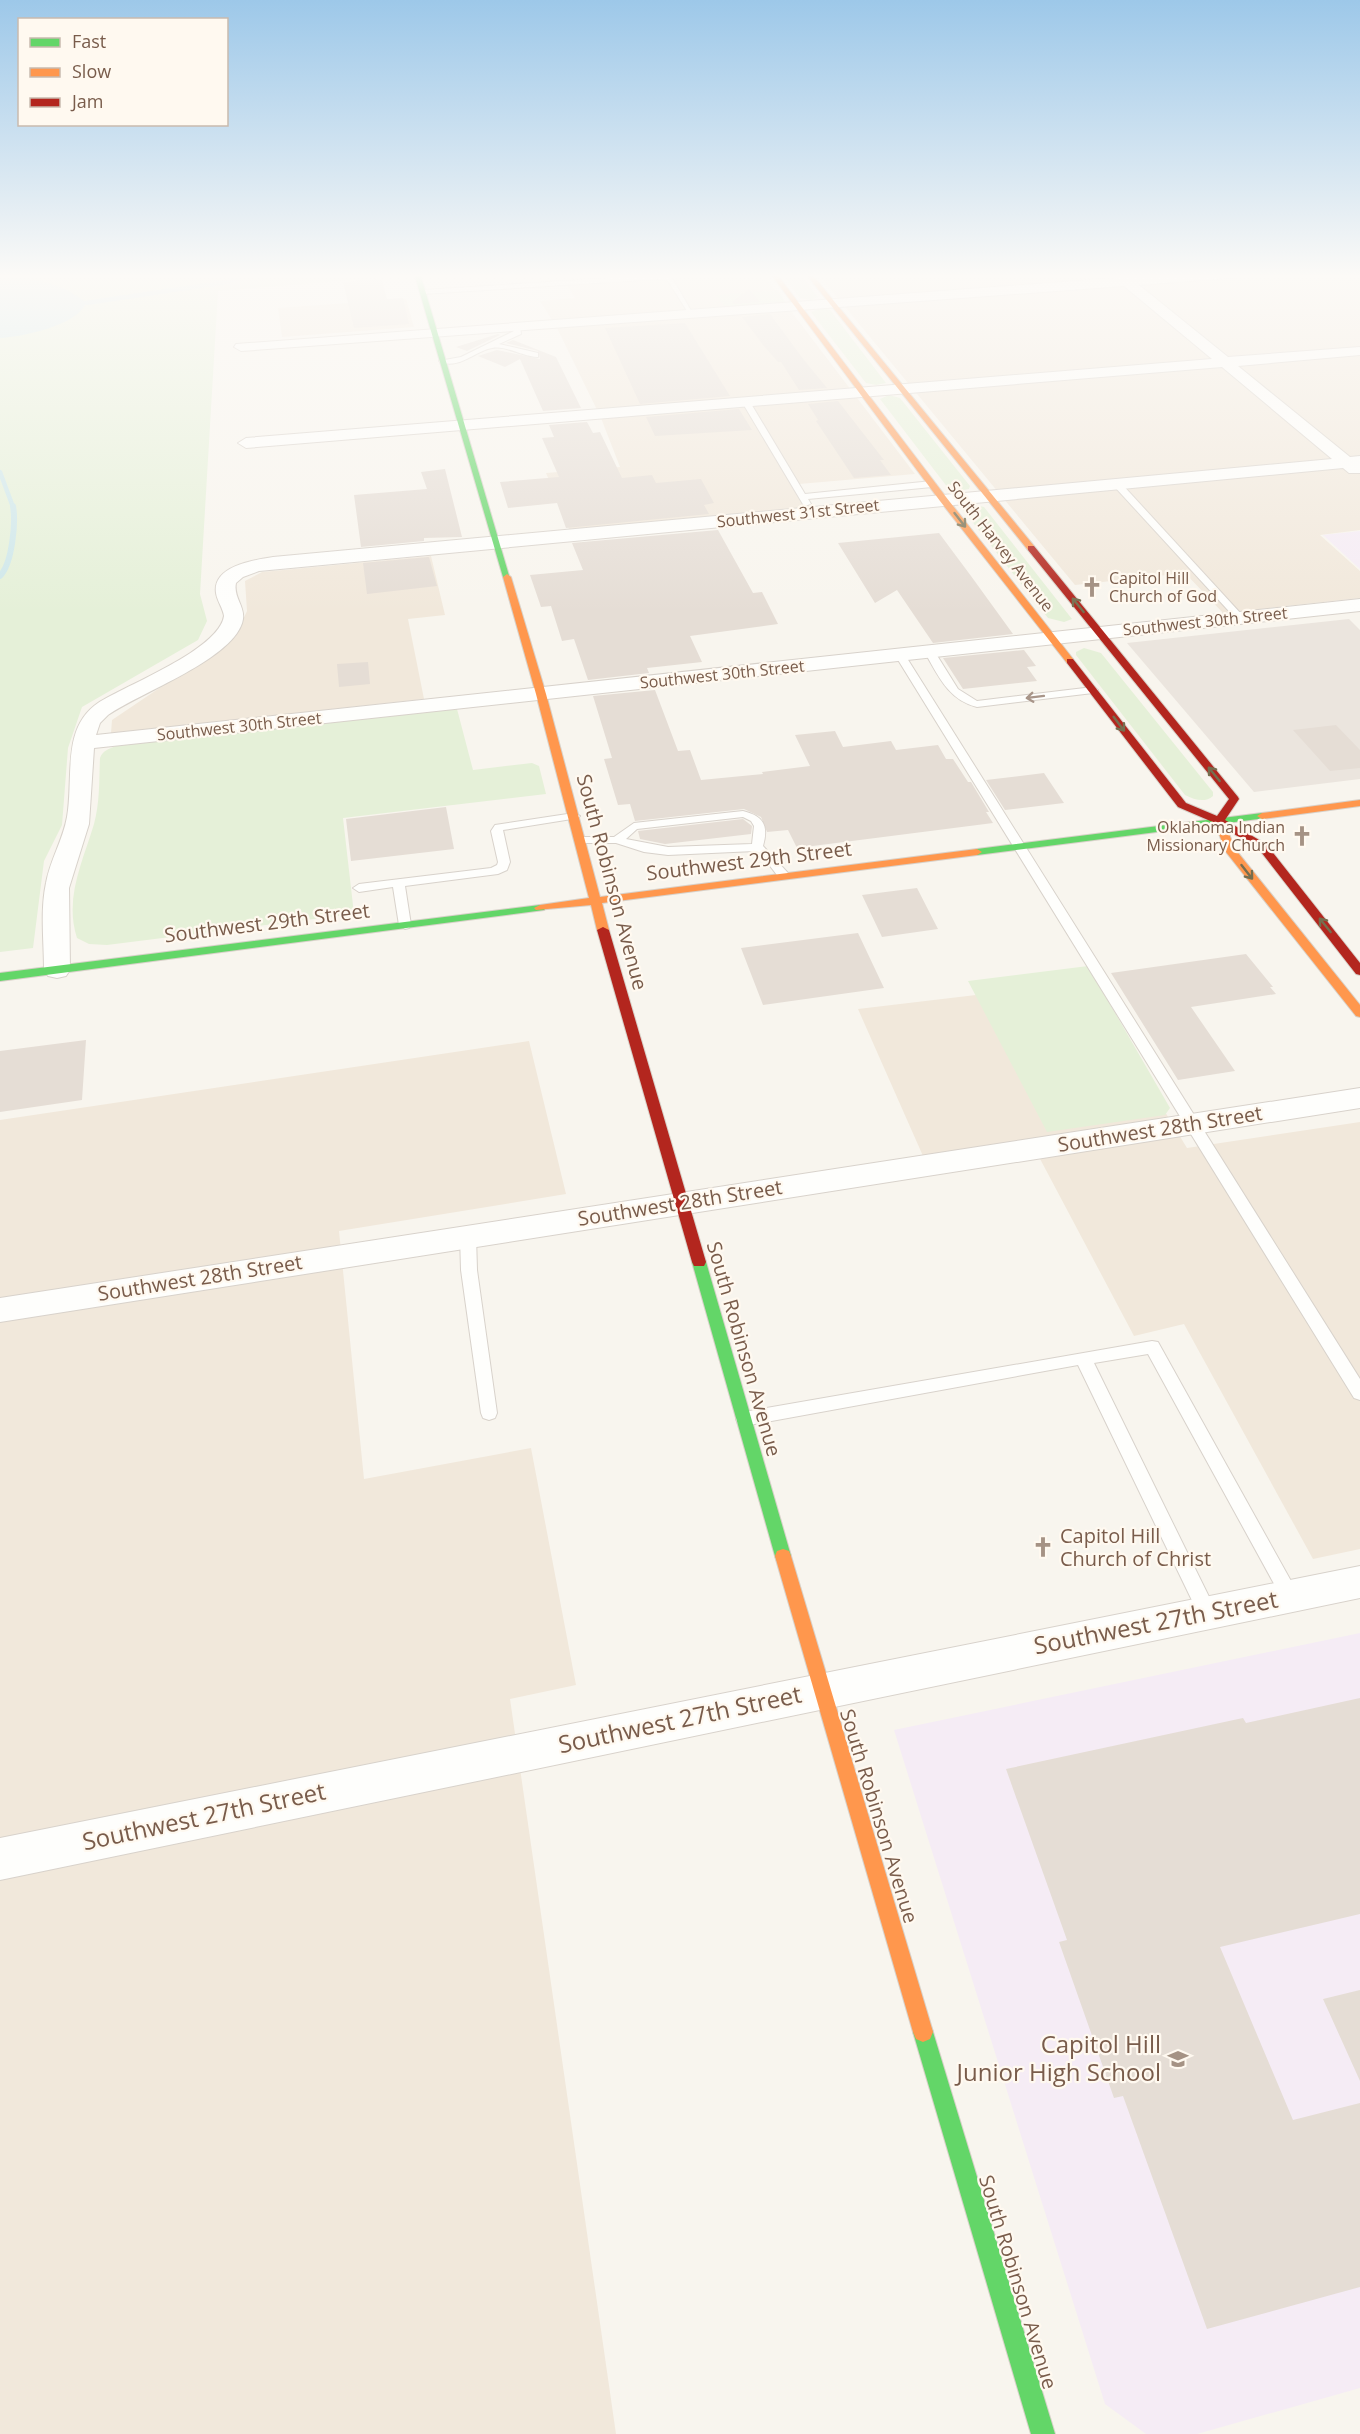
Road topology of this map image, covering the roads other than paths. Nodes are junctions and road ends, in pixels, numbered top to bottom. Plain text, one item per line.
1 (451, 387) edge
2 (860, 387) edge
3 (900, 387) edge
4 (931, 387) edge
5 (1257, 387) edge
6 (902, 389) junction
7 (864, 392) junction
8 (746, 402) junction
9 (462, 425) junction
10 (246, 443) dead end
11 (1356, 466) edge
12 (1116, 483) junction
13 (932, 484) junction
14 (989, 495) junction
15 (943, 499) junction
16 (807, 504) junction
17 (497, 542) junction
18 (1360, 605) edge
19 (1240, 618) junction
20 (1100, 633) junction
21 (1053, 638) junction
22 (929, 651) junction
23 (900, 654) junction
24 (1093, 690) junction
25 (541, 694) junction
26 (83, 743) junction
27 (1360, 803) edge
28 (574, 816) junction
29 (1219, 821) junction
30 (580, 840) junction
31 (617, 840) junction
32 (1021, 846) junction
33 (757, 847) junction
34 (784, 876) junction
35 (399, 883) junction
36 (359, 888) dead end
37 (597, 901) junction
38 (405, 925) junction
39 (57, 969) junction
40 (1360, 971) edge
41 (0, 977) edge
42 (1360, 1013) edge
43 (1360, 1098) edge
44 (1192, 1124) junction
45 (681, 1203) junction
46 (468, 1236) junction
47 (0, 1310) edge
48 (1083, 1358) junction
49 (1360, 1393) edge
50 (489, 1413) dead end
51 (744, 1419) junction
52 (1360, 1582) edge
53 (1290, 1596) junction
54 (1208, 1613) junction
55 (822, 1691) junction
56 (0, 1859) edge
57 (1044, 2434) edge

1 - 9 street, South Robinson Avenue
2 - 7 street, South Harvey Avenue
3 - 6 street, South Harvey Avenue
4 - 6 street
5 - 11 street
6 - 7 street
6 - 14 street, South Harvey Avenue
7 - 8 street
7 - 13 street, South Harvey Avenue
8 - 9 street
8 - 16 lane
9 - 10 street
9 - 17 street, South Robinson Avenue
11 - 12 street, Southwest 31st Street
12 - 14 street, Southwest 31st Street
12 - 19 lane
13 - 15 street, South Harvey Avenue
13 - 16 lane
14 - 15 street, Southwest 31st Street
20 -> 14 street, South Harvey Avenue
15 - 16 street, Southwest 31st Street
15 -> 21 street, South Harvey Avenue
16 - 17 street, Southwest 31st Street
17 - 25 street, South Robinson Avenue
17 - 26 street, Southwest 31st Street
18 - 19 street, Southwest 30th Street
19 - 20 street, Southwest 30th Street
20 - 21 street, Southwest 30th Street
29 -> 20 street, South Harvey Avenue
21 - 22 street, Southwest 30th Street
21 - 24 street, South Harvey Avenue
22 - 23 street, Southwest 30th Street
24 -> 22 lane
23 - 25 street, Southwest 30th Street
23 - 32 lane
24 -> 29 street, South Harvey Avenue
25 - 26 street, Southwest 30th Street
25 - 28 street, South Robinson Avenue
26 - 39 street
27 - 29 street, Southwest 29th Street
28 - 30 street, South Robinson Avenue
28 - 35 lane
29 - 32 street, Southwest 29th Street
40 -> 29 street, South Harvey Avenue
29 -> 42 street
30 - 31 lane
30 - 37 street, South Robinson Avenue
31 - 33 lane
31 - 33 lane
32 - 34 street, Southwest 29th Street
32 - 44 lane
33 - 34 lane
34 - 37 street, Southwest 29th Street
35 - 36 lane
35 - 38 lane
37 - 38 street, Southwest 29th Street
37 - 45 street, South Robinson Avenue
38 - 39 street, Southwest 29th Street
39 - 41 street, Southwest 29th Street
43 - 44 street, Southwest 28th Street
44 - 45 street, Southwest 28th Street
44 - 49 lane
45 - 46 street, Southwest 28th Street
45 - 51 street, South Robinson Avenue
46 - 47 street, Southwest 28th Street
46 - 50 lane
48 - 51 lane
48 - 53 lane
48 - 54 lane
51 - 55 street, South Robinson Avenue
52 - 53 street, Southwest 27th Street
53 - 54 street, Southwest 27th Street
54 - 55 street, Southwest 27th Street
55 - 56 street, Southwest 27th Street
55 - 57 street, South Robinson Avenue

